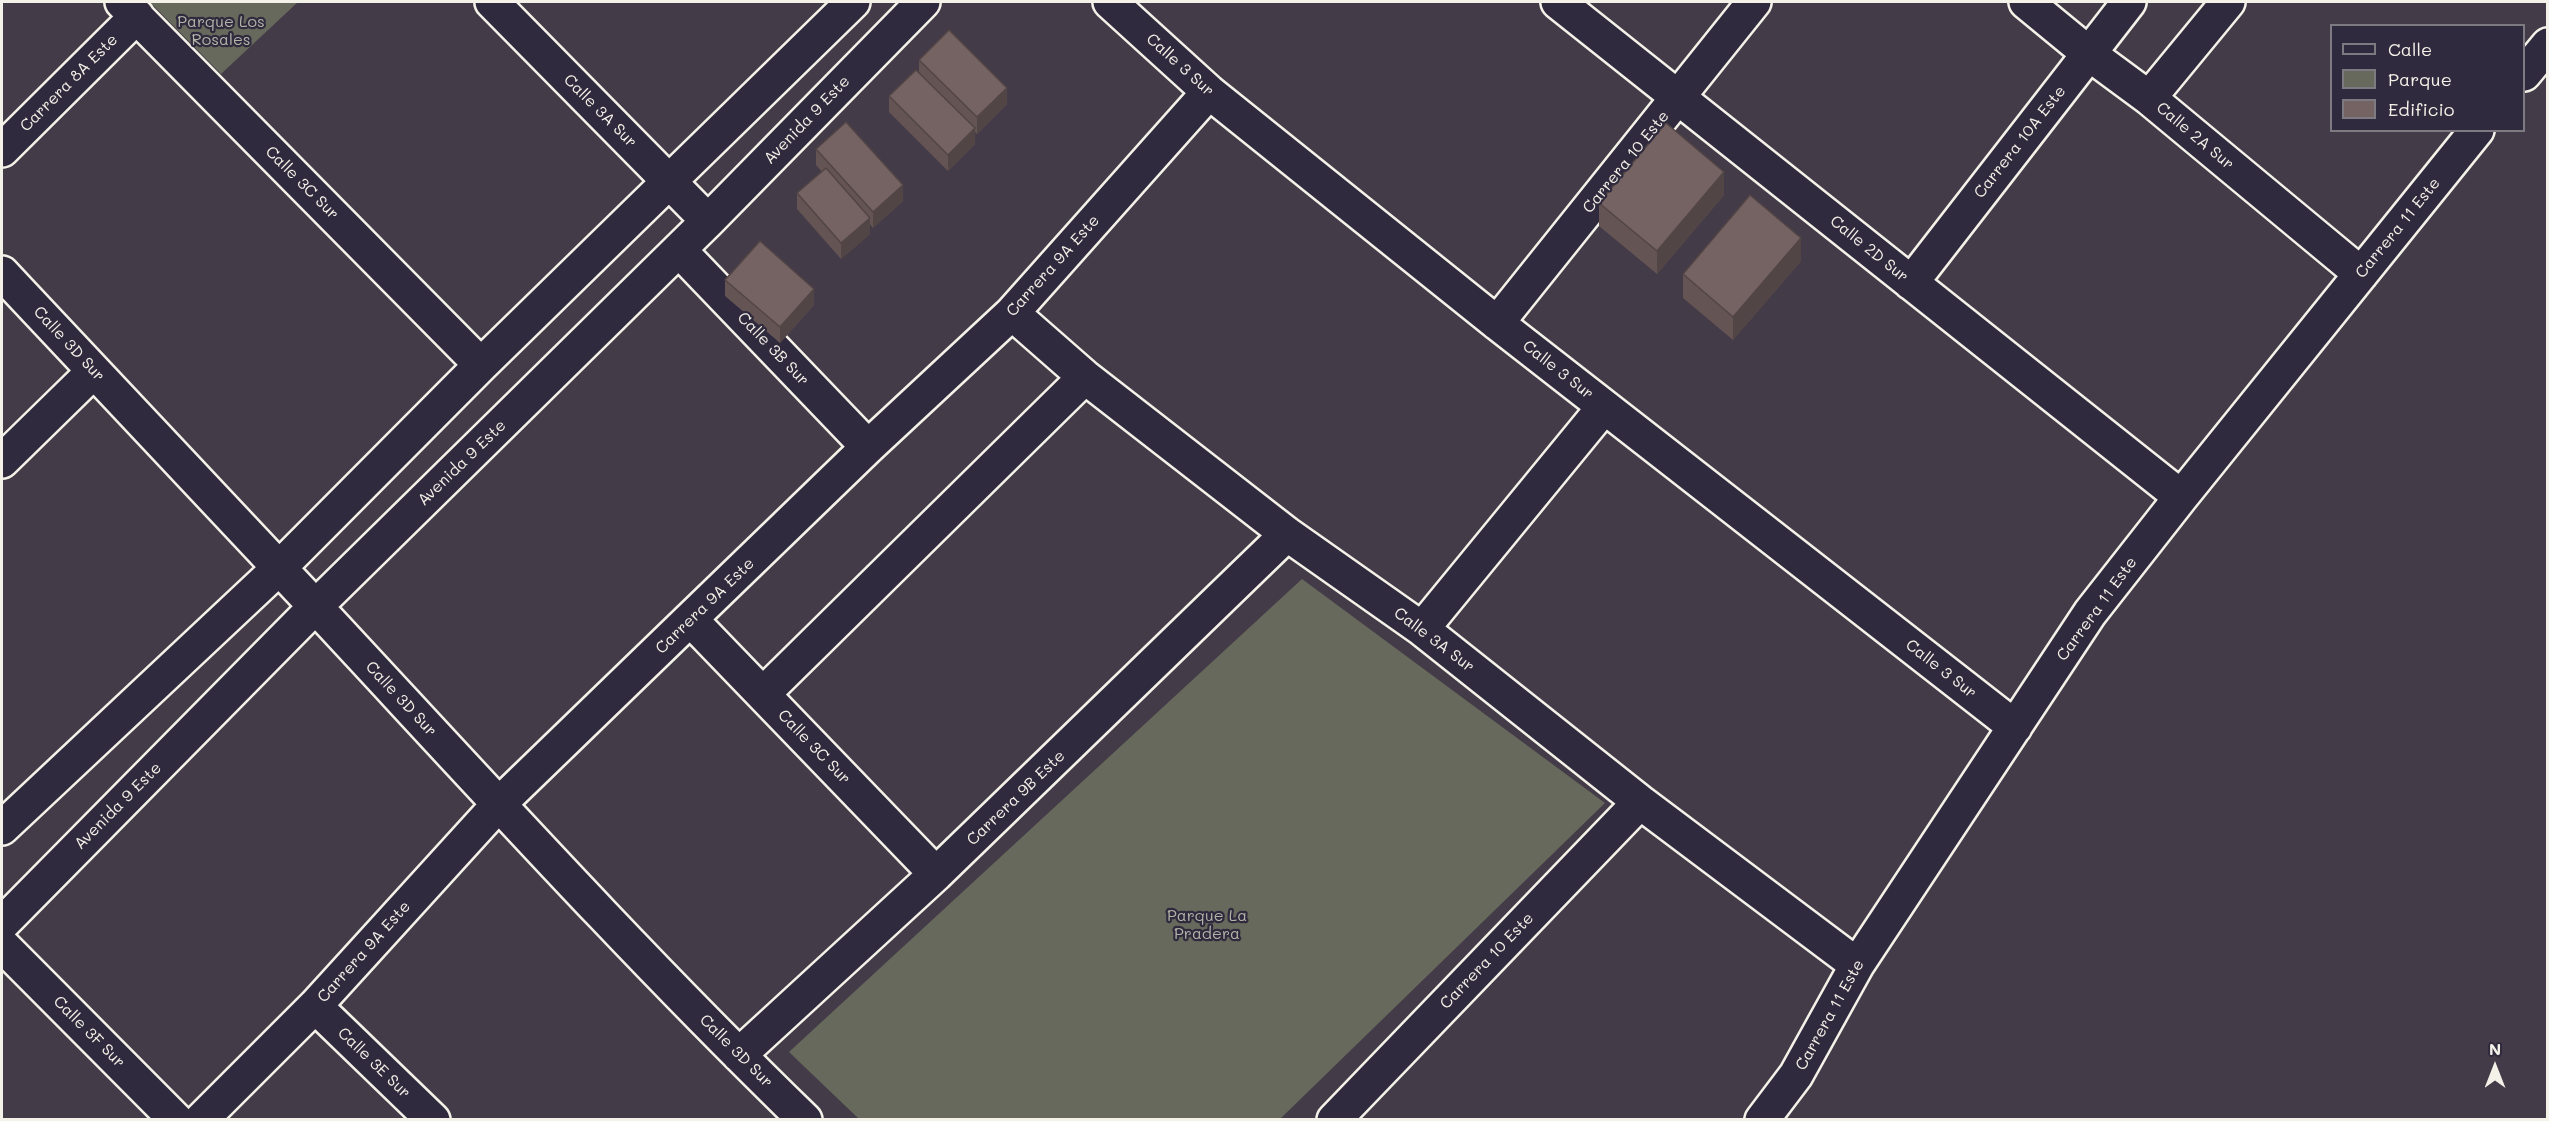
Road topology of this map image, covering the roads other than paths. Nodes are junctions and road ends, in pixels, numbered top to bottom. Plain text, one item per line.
1 (492, 2) edge
2 (853, 2) edge
3 (923, 2) edge
4 (1110, 2) edge
5 (1558, 2) edge
6 (1754, 2) edge
7 (2026, 2) edge
8 (2129, 2) edge
9 (2228, 2) edge
10 (130, 9) edge
11 (2547, 45) edge
12 (2088, 53) junction
13 (2525, 72) edge
14 (1209, 92) junction
15 (1678, 97) junction
16 (2149, 98) junction
17 (2475, 132) edge
18 (2, 150) edge
19 (670, 182) junction
20 (708, 221) junction
21 (679, 250) junction
22 (2, 273) edge
23 (2361, 274) junction
24 (1911, 283) junction
25 (1012, 313) junction
26 (1497, 323) junction
27 (481, 365) junction
28 (94, 371) junction
29 (1085, 377) junction
30 (1604, 407) junction
31 (868, 447) junction
32 (2, 461) edge
33 (2181, 496) junction
34 (1287, 534) junction
35 (279, 568) junction
36 (316, 606) junction
37 (691, 620) junction
38 (1422, 629) junction
39 (763, 694) junction
40 (2015, 727) junction
41 (1640, 802) junction
42 (498, 805) junction
43 (2, 828) edge
44 (936, 874) junction
45 (2, 924) edge
46 (2, 945) edge
47 (1857, 965) junction
48 (315, 1006) junction
49 (739, 1055) junction
50 (176, 1119) edge
51 (201, 1119) edge
52 (433, 1119) edge
53 (805, 1119) edge
54 (1334, 1119) edge
55 (1762, 1119) edge

1 - 19 street, Calle 3A Sur
2 - 19 street
3 - 20 street, Avenida 9 Este
4 - 14 street, Calle 3 Sur
5 - 15 street, Calle 2D Sur
6 - 15 street, Carrera 10 Este
7 - 12 street, Calle 2A Sur
8 - 12 street, Carrera 10A Este
9 - 16 street
10 - 18 street, Carrera 8A Este
10 - 27 street, Calle 3C Sur
11 - 13 street
12 - 16 street, Calle 2A Sur
12 - 24 street, Carrera 10A Este
14 - 25 street, Carrera 9A Este
14 - 26 street, Calle 3 Sur
15 - 24 street, Calle 2D Sur
15 - 26 street, Carrera 10 Este
16 - 23 street, Calle 2A Sur
17 - 23 street, Carrera 11 Este
19 - 20 street, Calle 3A Sur
19 - 27 street
20 - 21 street, Avenida 9 Este
21 - 31 street, Calle 3B Sur
21 - 36 street, Avenida 9 Este
22 - 28 street, Calle 3D Sur
23 - 33 street, Carrera 11 Este
24 - 33 street, Calle 2D Sur
25 - 29 street, Calle 3A Sur
25 - 31 street, Carrera 9A Este
26 - 30 street, Calle 3 Sur
27 - 35 street
28 - 32 street
28 - 35 street, Calle 3D Sur
29 - 34 street, Calle 3A Sur
29 - 39 street
30 - 38 street
30 - 40 street, Calle 3 Sur
31 - 37 street, Carrera 9A Este
33 - 40 street, Carrera 11 Este
34 - 38 street, Calle 3A Sur
34 - 44 street, Carrera 9B Este
35 - 36 street, Calle 3D Sur
35 - 43 street
36 - 42 street, Calle 3D Sur
36 - 45 street, Avenida 9 Este
37 - 39 street, Calle 3C Sur
37 - 42 street, Carrera 9A Este
38 - 41 street, Calle 3A Sur
39 - 44 street, Calle 3C Sur
40 - 47 street, Carrera 11 Este
41 - 47 street, Calle 3A Sur
41 - 54 street, Carrera 10 Este
42 - 48 street, Carrera 9A Este
42 - 49 street, Calle 3D Sur
44 - 49 street, Carrera 9B Este
46 - 50 street, Calle 3F Sur
47 - 55 street, Carrera 11 Este
48 - 51 street, Carrera 9A Este
48 - 52 street, Calle 3E Sur
49 - 53 street, Calle 3D Sur

